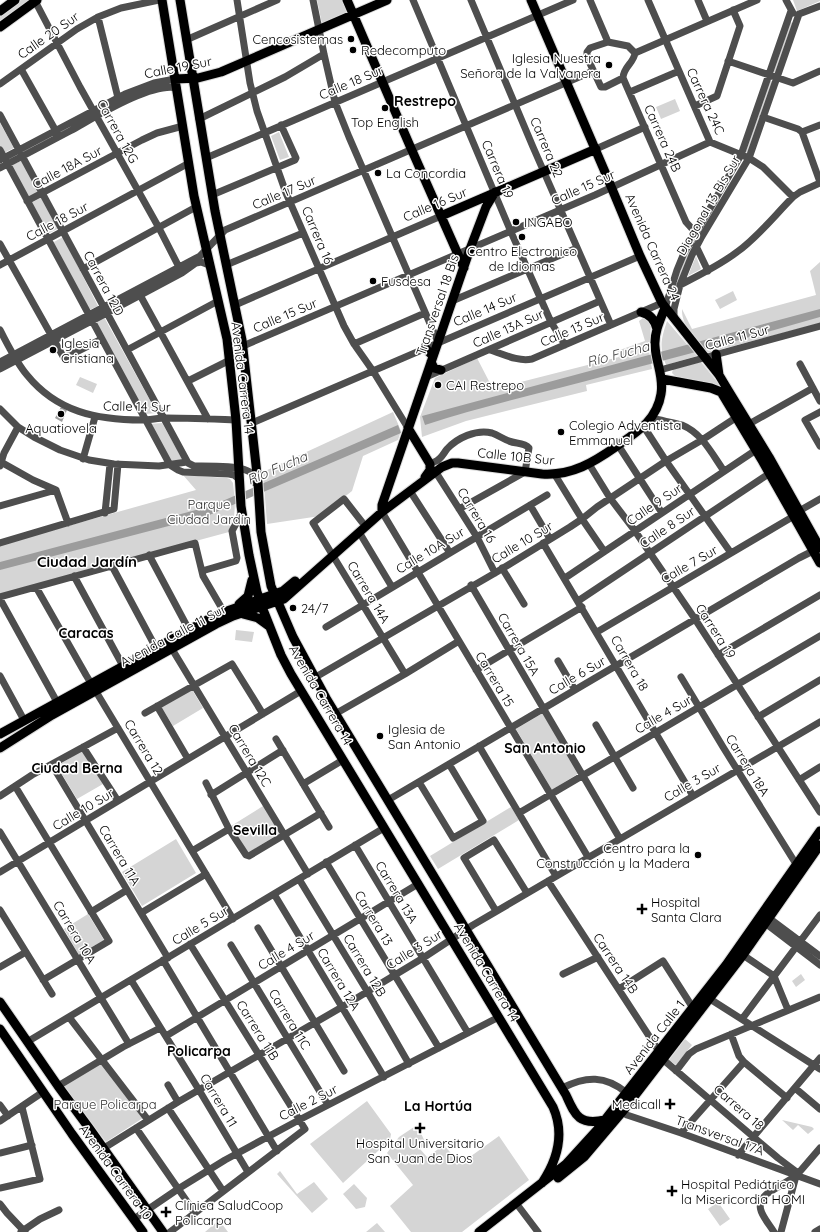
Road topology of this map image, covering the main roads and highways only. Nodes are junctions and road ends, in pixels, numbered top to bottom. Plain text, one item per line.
1 (16, 0) edge
2 (161, 0) edge
3 (180, 0) edge
4 (348, 0) edge
5 (387, 0) edge
6 (531, 0) edge
7 (36, 1) edge
8 (0, 11) edge
9 (354, 15) junction
10 (0, 27) edge
11 (192, 79) junction
12 (176, 84) junction
13 (596, 149) junction
14 (495, 192) junction
15 (441, 216) junction
16 (464, 268) junction
17 (663, 305) junction
18 (641, 312) road end
19 (657, 330) junction
20 (425, 348) road end
21 (716, 354) road end
22 (432, 359) junction
23 (442, 370) road end
24 (660, 371) junction
25 (719, 376) junction
26 (721, 392) junction
27 (408, 428) junction
28 (432, 464) junction
29 (422, 481) junction
30 (382, 508) junction
31 (796, 514) junction
32 (818, 549) edge
33 (331, 552) junction
34 (820, 563) edge
35 (253, 574) junction
36 (276, 598) junction
37 (260, 603) junction
38 (227, 611) junction
39 (241, 614) junction
40 (269, 626) junction
41 (93, 688) junction
42 (0, 734) edge
43 (0, 748) edge
44 (820, 831) edge
45 (820, 845) edge
46 (0, 1002) edge
47 (1, 1032) edge
48 (661, 1055) junction
49 (605, 1120) junction
50 (542, 1183) junction
51 (518, 1205) junction
52 (143, 1232) edge
53 (163, 1232) edge
54 (483, 1232) edge

1 - 8 main road
2 - 12 main road, Avenida Carrera 14
3 - 11 main road, Avenida Carrera 14
4 - 9 main road
5 - 9 main road, Calle 19 Sur
6 - 13 main road, Avenida Carrera 24
7 - 10 main road
9 - 11 main road, Calle 19 Sur
9 - 15 main road
11 - 12 main road, Calle 19 Sur
11 - 36 main road, Avenida Carrera 14
12 - 35 main road, Avenida Carrera 14
13 - 14 main road, Calle 16 Sur
13 - 17 main road, Avenida Carrera 24
14 - 15 main road, Calle 16 Sur
14 - 16 main road, Transversal 18 Bis
15 - 16 main road
16 - 22 main road, Transversal 18 Bis
17 - 19 main road, Calle 10B Sur
17 - 25 main road, Avenida Carrera 24
18 - 19 main road
19 - 24 main road, Calle 10B Sur
20 - 22 main road
21 - 25 main road
22 - 23 main road
22 - 27 main road, Transversal 18 Bis
24 - 26 main road
24 - 28 main road, Calle 10B Sur
25 - 26 main road
25 - 31 main road, Avenida Carrera 24
26 - 31 main road, Avenida Carrera 24
27 - 28 main road, Carrera 16
27 - 30 main road
28 - 29 main road, Calle 10B Sur
28 - 29 main road
29 - 30 main road, Calle 10B Sur
30 - 33 main road, Avenida Calle 11 Sur
30 - 33 main road, Avenida Calle 11 Sur
31 - 32 main road, Avenida Carrera 24
32 - 34 main road, Avenida Carrera 24
33 - 36 main road, Avenida Calle 11 Sur
35 - 37 main road, Avenida Carrera 14
35 - 38 main road
36 - 37 main road, Avenida Calle 11 Sur
36 - 49 main road, Avenida Carrera 14
37 - 38 main road, Avenida Calle 11 Sur
37 - 39 main road, Avenida Calle 11 Sur
37 - 40 main road, Avenida Carrera 14
38 - 41 main road, Avenida Calle 11 Sur
39 - 40 main road
39 - 41 main road, Avenida Calle 11 Sur
40 - 50 main road, Avenida Carrera 14
41 - 42 main road, Avenida Calle 11 Sur
41 - 43 main road, Avenida Calle 11 Sur
44 - 48 main road, Avenida Calle 1
45 - 48 main road, Avenida Calle 1
46 - 53 main road, Avenida Carrera 10
47 - 52 main road, Avenida Carrera 10
48 - 49 main road, Avenida Calle 1
48 - 51 main road, Avenida Calle 1
49 - 50 main road, Avenida Calle 1
50 - 51 main road, Avenida Calle 1
51 - 54 main road, Avenida Calle 1

